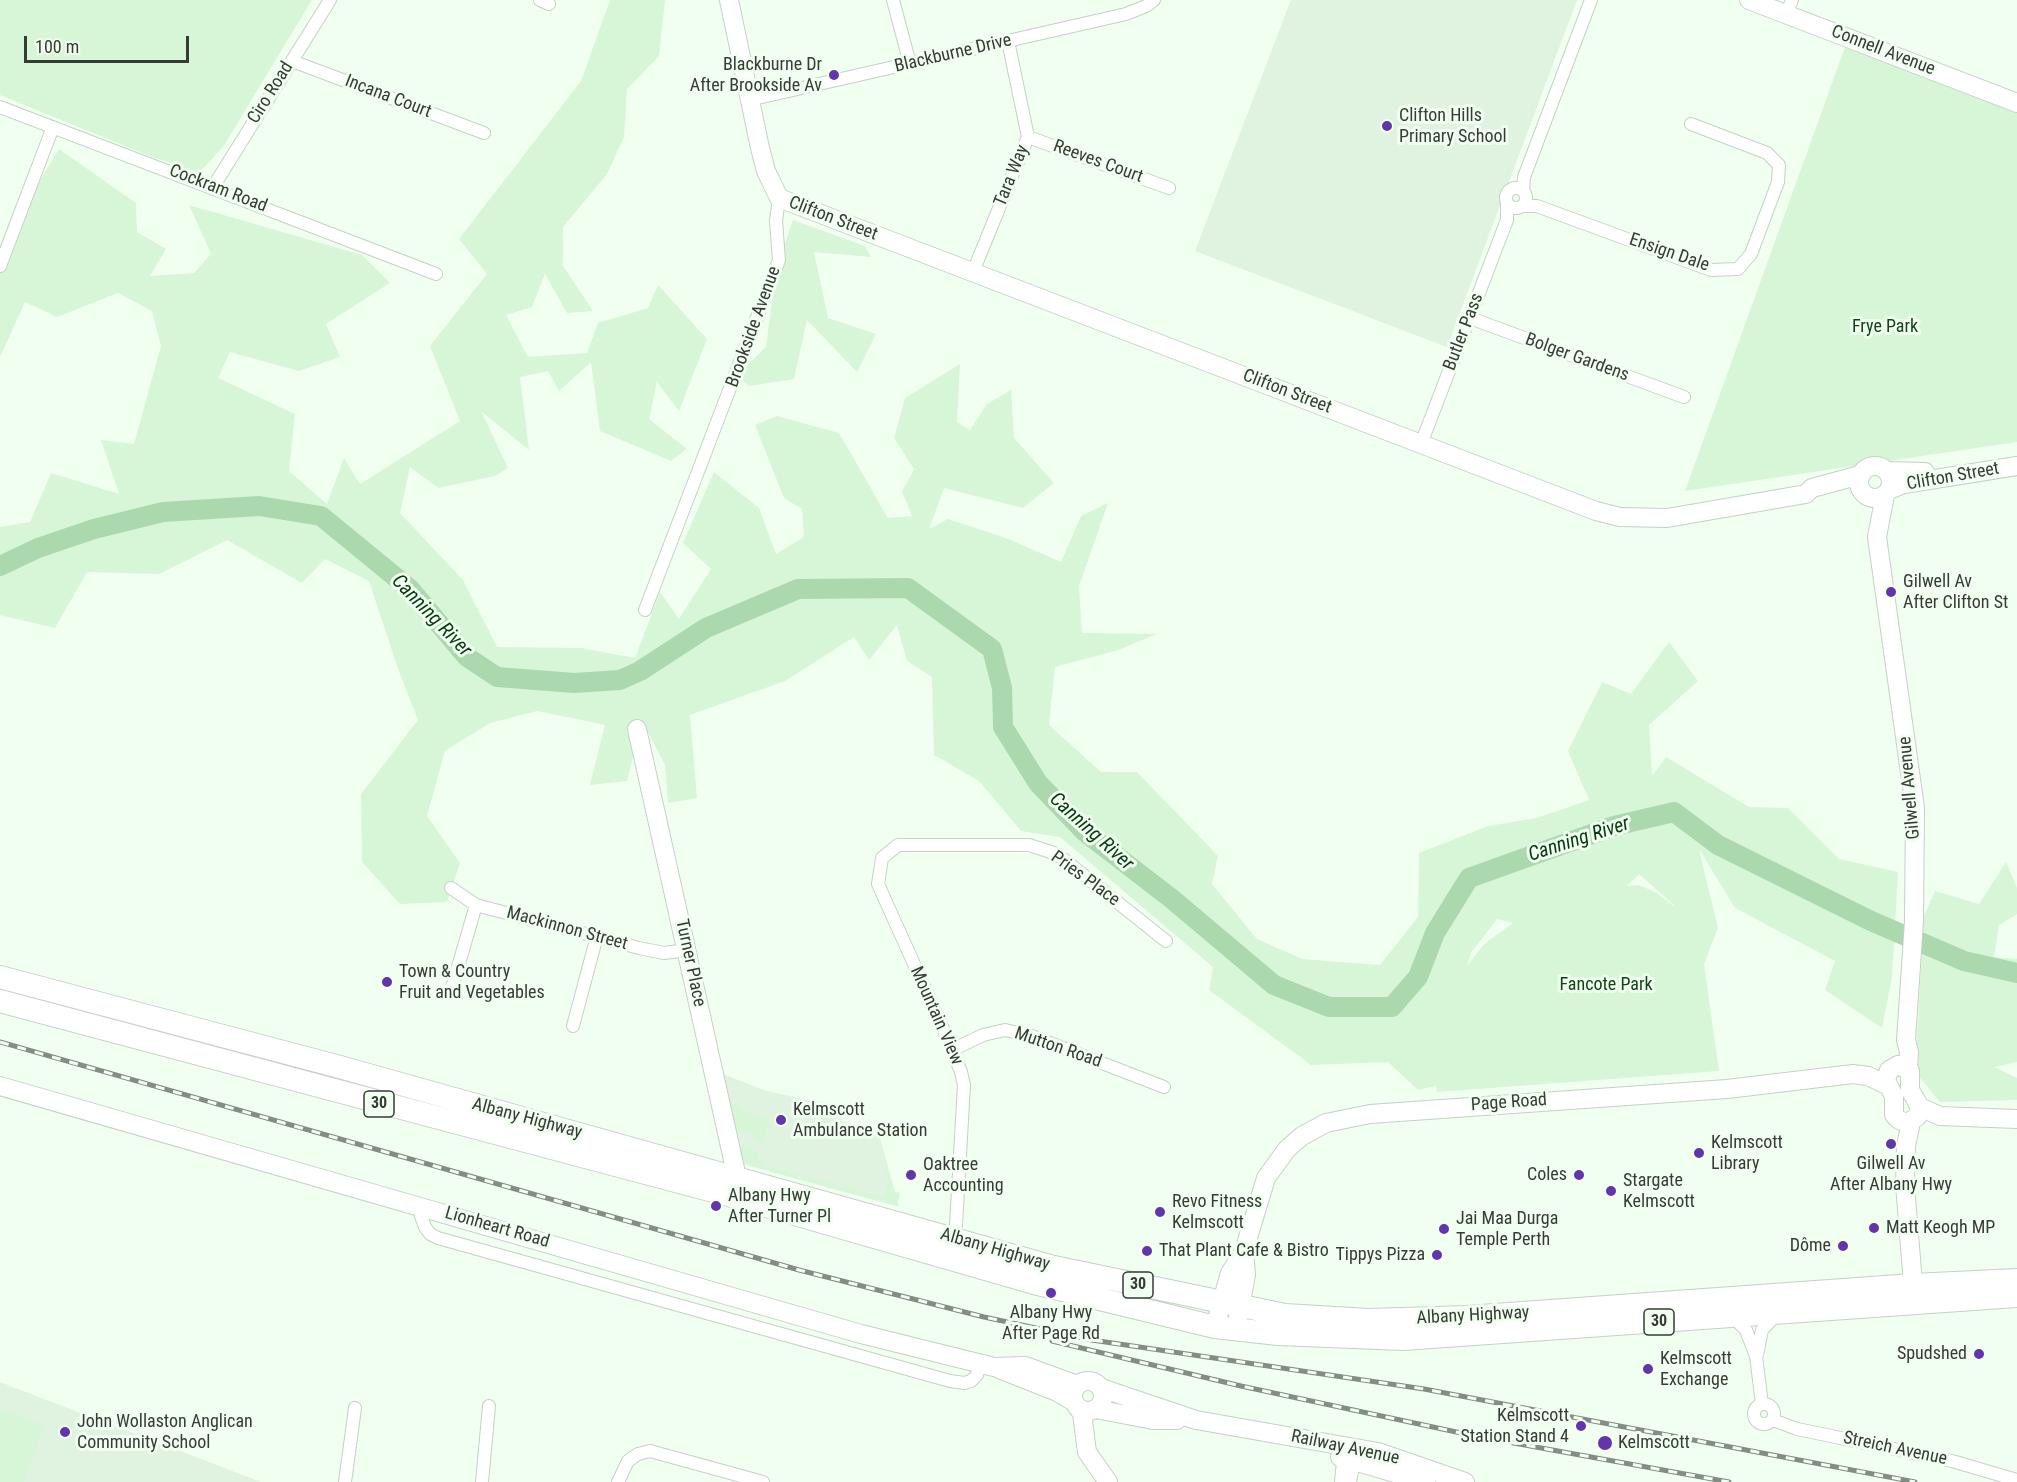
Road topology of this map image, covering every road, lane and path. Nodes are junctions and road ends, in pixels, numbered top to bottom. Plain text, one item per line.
1 (330, 0) edge
2 (729, 0) edge
3 (893, 0) edge
4 (1154, 0) edge
5 (1591, 0) edge
6 (1749, 0) edge
7 (1789, 7) edge
8 (1008, 41) junction
9 (291, 61) junction
10 (910, 64) junction
11 (749, 100) junction
12 (2017, 103) edge
13 (0, 107) edge
14 (1691, 124) dead end
15 (53, 127) junction
16 (484, 133) dead end
17 (1028, 136) junction
18 (213, 187) junction
19 (1169, 188) dead end
20 (1521, 197) junction
21 (779, 198) junction
22 (1507, 220) junction
23 (0, 266) edge
24 (973, 272) junction
25 (436, 274) dead end
26 (1470, 318) junction
27 (1684, 398) dead end
28 (1420, 444) junction
29 (2017, 458) edge
30 (2017, 466) edge
31 (1888, 471) junction
32 (1873, 489) junction
33 (645, 610) dead end
34 (637, 729) dead end
35 (887, 853) joint
36 (452, 888) dead end
37 (476, 905) junction
38 (597, 936) junction
39 (1166, 941) dead end
40 (687, 950) junction
41 (0, 977) edge
42 (451, 991) dead end
43 (0, 1001) edge
44 (573, 1026) dead end
45 (951, 1050) junction
46 (1895, 1073) junction
47 (376, 1077) junction
48 (0, 1086) edge
49 (1164, 1087) dead end
50 (369, 1102) junction
51 (1911, 1117) junction
52 (2017, 1119) edge
53 (734, 1187) junction
54 (423, 1206) junction
55 (950, 1249) junction
56 (2017, 1280) edge
57 (1914, 1294) junction
58 (2017, 1296) edge
59 (1231, 1305) junction
60 (1778, 1313) junction
61 (1733, 1317) junction
62 (1532, 1322) junction
63 (1225, 1328) junction
64 (1756, 1356) junction
65 (987, 1365) junction
66 (1083, 1403) junction
67 (489, 1406) dead end
68 (355, 1408) dead end
69 (1196, 1420) junction
70 (1349, 1454) junction
71 (1417, 1464) junction
72 (2017, 1480) edge
73 (345, 1482) edge
74 (482, 1482) edge
75 (618, 1482) edge
76 (763, 1482) edge
77 (1108, 1482) edge
78 (1341, 1482) edge
79 (1350, 1482) edge
80 (1426, 1482) edge
81 (1439, 1482) edge
82 (1465, 1482) edge

1 - 9 street, Ciro Road
2 - 11 main road
3 - 10 street
4 - 8 street, Blackburne Drive
5 - 20 street, Butler Pass
6 - 7 main road, Connell Avenue
7 - 12 main road, Connell Avenue
8 - 10 street, Blackburne Drive
8 - 17 street, Tara Way
9 - 16 street, Incana Court
9 - 18 street, Ciro Road
10 - 11 street, Blackburne Drive
11 - 21 main road
13 - 15 street, Cockram Road
14 - 20 street, Ensign Dale
15 - 18 street, Cockram Road
15 - 23 street
17 - 19 street, Reeves Court
17 - 24 street, Tara Way
18 - 25 street, Cockram Road
20 - 22 street, Butler Pass
20 - 22 street, Butler Pass
21 - 24 main road, Clifton Street
21 - 33 street, Brookside Avenue
22 - 26 street, Butler Pass
24 - 28 main road, Clifton Street
26 - 27 street, Bolger Gardens
26 - 28 street, Butler Pass
28 - 32 main road, Clifton Street
29 - 31 main road, Clifton Street
30 - 32 main road, Clifton Street
31 - 32 main road, Gilwell Avenue
31 - 32 main road, Clifton Street
32 - 46 main road, Gilwell Avenue
34 - 40 main road, Turner Place
35 - 39 street, Pries Place
35 - 45 street, Mountain View
36 - 37 street, Mackinnon Street
37 - 38 street, Mackinnon Street
37 - 42 street
38 - 40 street, Mackinnon Street
38 - 44 street
40 - 53 main road, Turner Place
41 - 47 highway, Albany Highway / 30
43 - 50 highway, Albany Highway / 30
45 - 49 street, Mutton Road
45 - 55 street, Mountain View
46 - 51 main road
46 - 51 main road
46 - 59 main road, Page Road
47 - 50 highway
47 - 53 highway, Albany Highway / 30
48 - 54 main road, Lionheart Road
50 - 53 highway, Albany Highway / 30
51 - 52 main road
51 - 57 main road
53 - 55 highway, Albany Highway / 30
54 - 65 main road, Lionheart Road
54 - 65 street
55 - 59 highway, Albany Highway / 30
55 - 63 highway, Albany Highway / 30
56 - 57 highway, Albany Highway / 30
57 - 58 highway, Albany Highway / 30
57 - 60 highway, Albany Highway / 30
57 - 62 highway, Albany Highway / 30
59 - 62 highway, Albany Highway / 30
59 - 63 main road, Page Road
60 - 61 highway, Albany Highway / 30
60 - 64 street, Streich Avenue
61 - 62 highway, Albany Highway / 30
61 - 64 street, Streich Avenue
62 - 63 highway, Albany Highway / 30
64 - 72 street, Streich Avenue
65 - 66 main road, Lionheart Road
66 - 69 main road, Railway Avenue
66 - 69 main road, Railway Avenue
66 - 77 main road
67 - 74 street
68 - 73 street
69 - 70 main road, Railway Avenue
70 - 71 main road, Railway Avenue
70 - 78 street
70 - 79 street
70 - 80 main road, Railway Avenue
71 - 81 main road
71 - 82 main road, Railway Avenue
75 - 76 street

